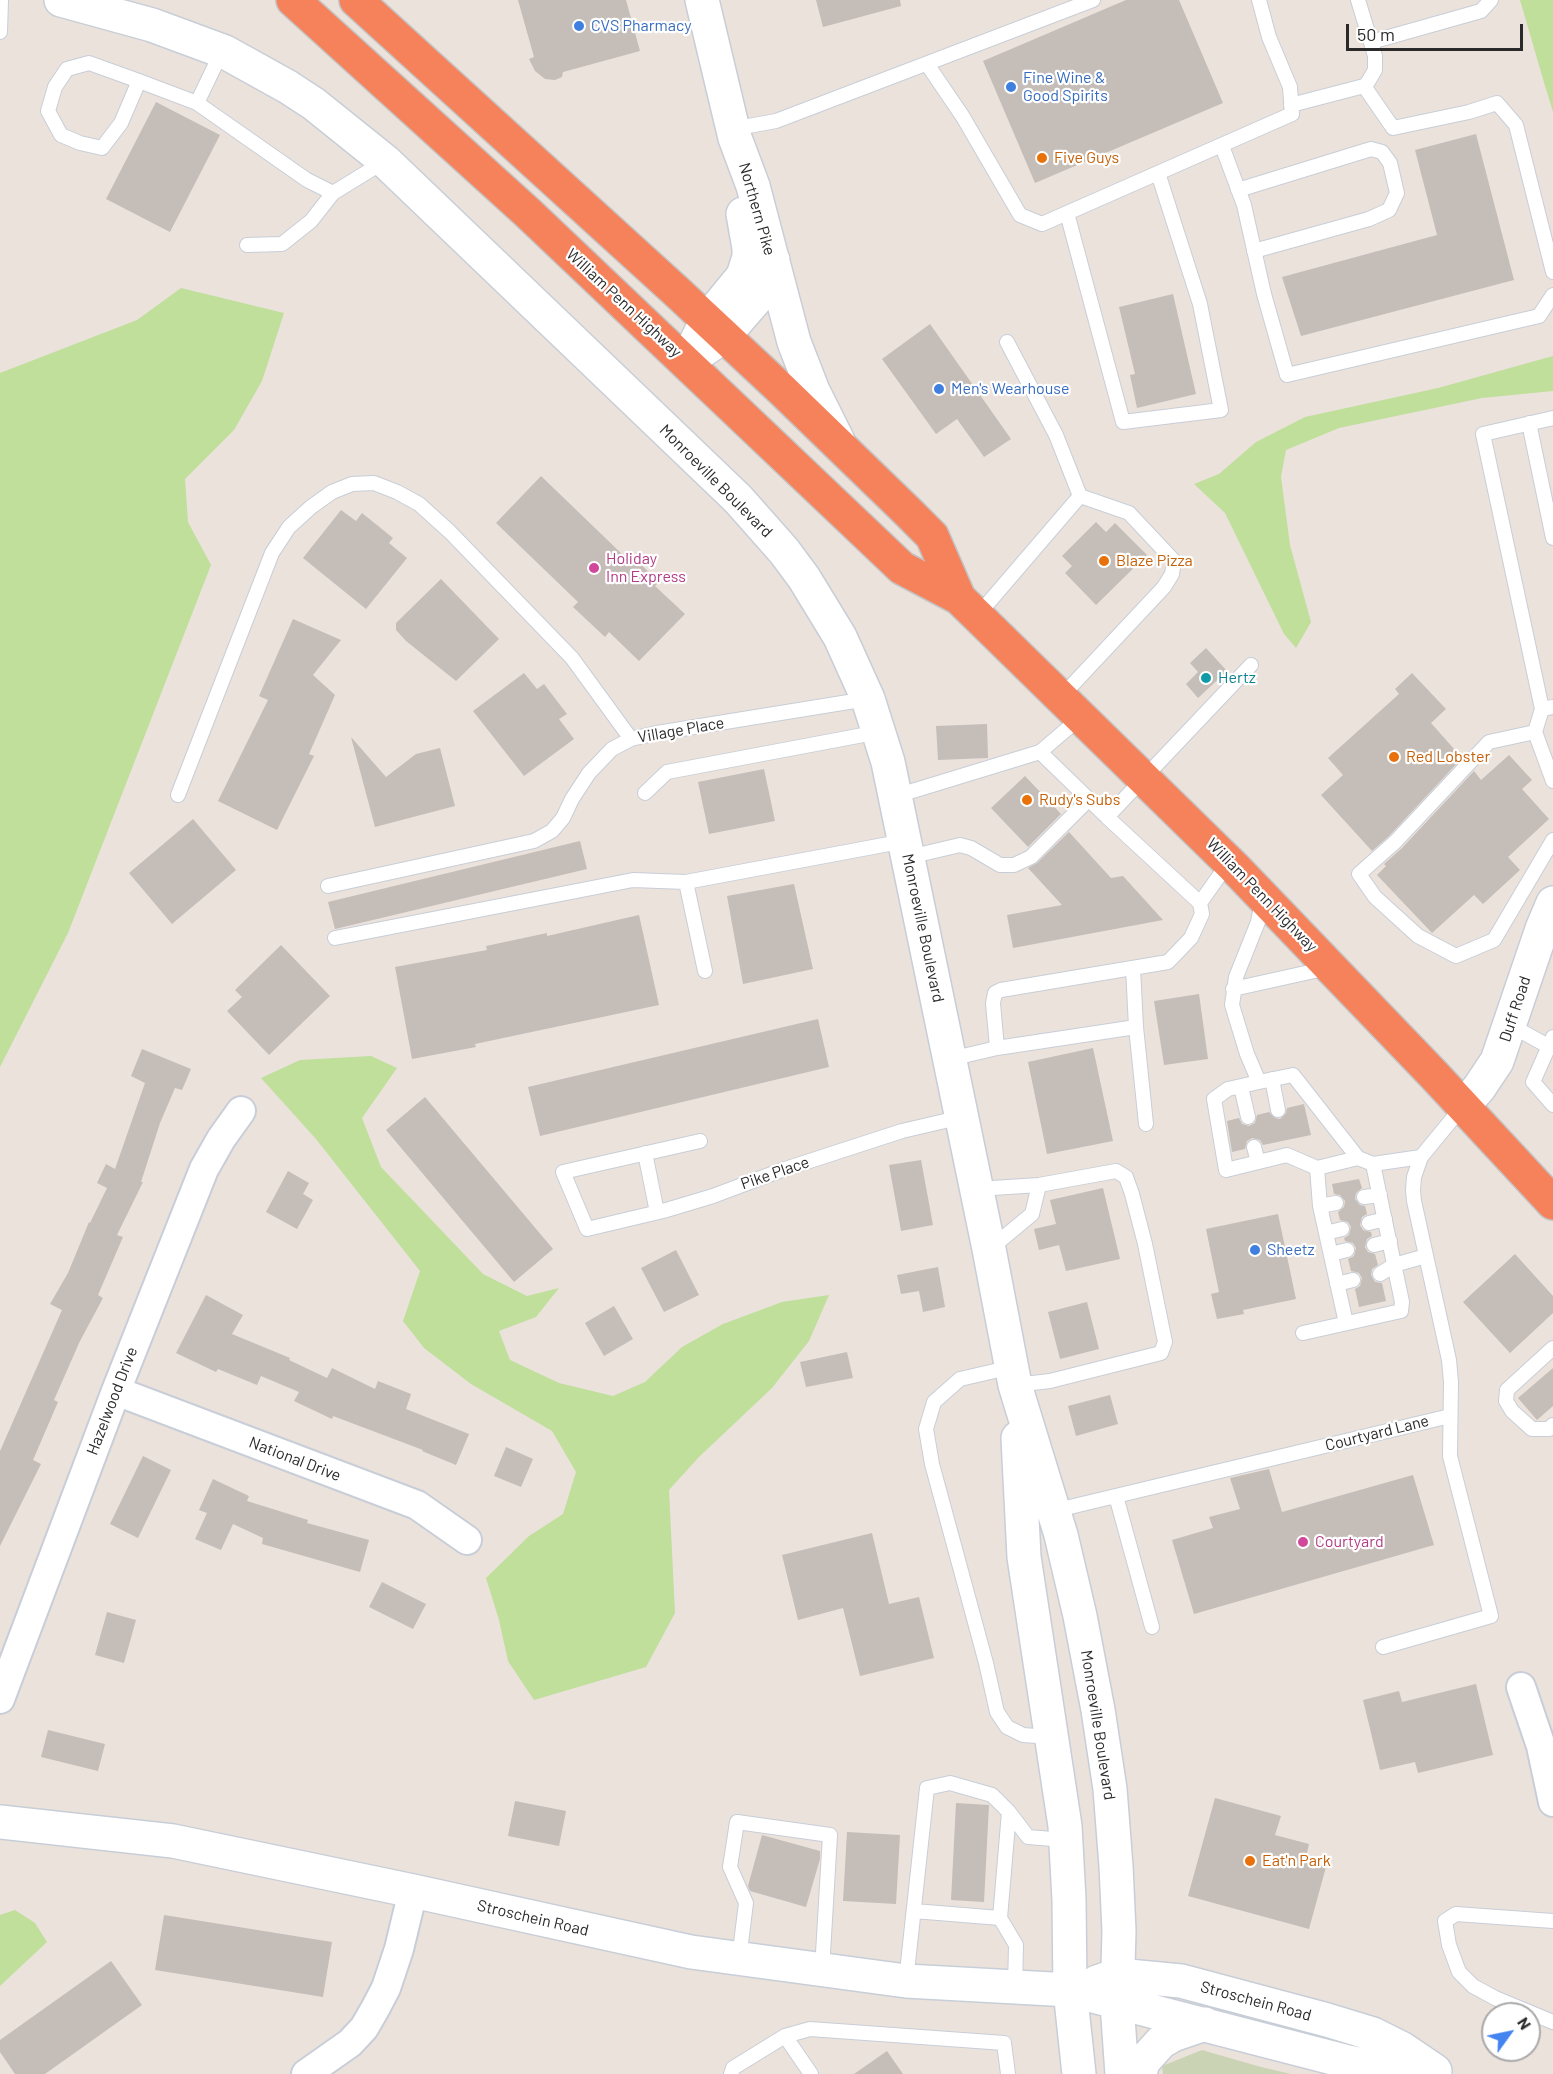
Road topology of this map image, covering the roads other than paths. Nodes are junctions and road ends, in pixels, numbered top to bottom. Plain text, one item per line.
1 (1, 0) edge
2 (61, 0) edge
3 (293, 0) edge
4 (356, 0) edge
5 (702, 0) edge
6 (1093, 0) edge
7 (1258, 0) edge
8 (1358, 0) edge
9 (1491, 0) edge
10 (0, 32) edge
11 (1371, 42) junction
12 (222, 51) junction
13 (927, 64) junction
14 (139, 81) junction
15 (1365, 87) junction
16 (197, 103) junction
17 (1292, 105) junction
18 (1393, 128) junction
19 (734, 133) junction
20 (1221, 146) junction
21 (1382, 152) junction
22 (385, 161) junction
23 (1158, 173) junction
24 (1238, 190) junction
25 (333, 194) junction
26 (1067, 213) junction
27 (247, 245) dead end
28 (1254, 251) junction
29 (773, 260) junction
30 (1553, 273) edge
31 (1553, 295) edge
32 (716, 328) junction
33 (1007, 342) dead end
34 (686, 362) junction
35 (1553, 418) edge
36 (1529, 423) junction
37 (840, 445) junction
38 (1080, 495) junction
39 (1553, 538) edge
40 (968, 607) junction
41 (1251, 665) dead end
42 (868, 699) junction
43 (1072, 707) junction
44 (1547, 708) edge
45 (879, 732) junction
46 (1536, 732) junction
47 (631, 738) junction
48 (1040, 752) junction
49 (1144, 778) junction
50 (1553, 782) edge
51 (645, 793) dead end
52 (178, 795) dead end
53 (896, 796) junction
54 (1089, 799) junction
55 (1107, 817) junction
56 (1553, 840) edge
57 (907, 849) junction
58 (1229, 862) junction
59 (686, 882) junction
60 (328, 886) dead end
61 (1263, 896) junction
62 (1200, 903) junction
63 (1553, 903) edge
64 (335, 938) dead end
65 (1332, 967) junction
66 (1133, 968) junction
67 (705, 971) dead end
68 (1233, 989) junction
69 (1509, 1025) junction
70 (1136, 1027) junction
71 (1550, 1041) edge
72 (997, 1048) junction
73 (950, 1059) junction
74 (1266, 1081) junction
75 (1241, 1087) junction
76 (1553, 1105) edge
77 (1463, 1106) junction
78 (1278, 1110) dead end
79 (241, 1111) dead end
80 (962, 1117) junction
81 (1248, 1117) dead end
82 (1146, 1124) dead end
83 (700, 1141) dead end
84 (1284, 1141) dead end
85 (1254, 1147) dead end
86 (645, 1154) junction
87 (1287, 1155) junction
88 (1421, 1157) junction
89 (1358, 1158) junction
90 (1258, 1162) junction
91 (1373, 1164) junction
92 (1317, 1168) junction
93 (1039, 1185) junction
94 (977, 1189) junction
95 (1380, 1195) junction
96 (1364, 1197) dead end
97 (1336, 1203) dead end
98 (1553, 1203) edge
99 (1320, 1206) junction
100 (657, 1212) junction
101 (1385, 1219) junction
102 (1369, 1223) dead end
103 (1342, 1229) dead end
104 (1326, 1233) junction
105 (1390, 1241) junction
106 (1374, 1245) dead end
107 (989, 1249) junction
108 (1347, 1250) dead end
109 (1330, 1254) junction
110 (1426, 1256) junction
111 (1394, 1265) junction
112 (1380, 1274) dead end
113 (1353, 1280) dead end
114 (1337, 1284) junction
115 (1346, 1323) junction
116 (1304, 1333) dead end
117 (1553, 1348) edge
118 (1014, 1376) junction
119 (116, 1391) junction
120 (1450, 1416) junction
121 (1553, 1425) edge
122 (1116, 1496) junction
123 (1053, 1511) junction
124 (467, 1540) dead end
125 (1152, 1627) dead end
126 (1383, 1647) dead end
127 (1521, 1688) dead end
128 (0, 1699) edge
129 (1052, 1737) junction
130 (1553, 1802) edge
131 (1010, 1812) junction
132 (0, 1822) edge
133 (1065, 1840) junction
134 (413, 1891) junction
135 (914, 1911) junction
136 (1000, 1918) junction
137 (1553, 1921) edge
138 (739, 1959) junction
139 (822, 1970) junction
140 (906, 1981) junction
141 (1015, 1988) junction
142 (1070, 1990) junction
143 (1117, 1990) junction
144 (1553, 2022) edge
145 (1205, 2024) junction
146 (785, 2036) junction
147 (1437, 2072) edge
148 (306, 2074) edge
149 (731, 2074) edge
150 (811, 2074) edge
151 (1008, 2074) edge
152 (1079, 2074) edge
153 (1122, 2074) edge
154 (1140, 2074) edge

1 - 10 lane
2 - 12 main road, Monroeville Boulevard
3 - 34 highway, William Penn Highway
4 - 32 highway, William Penn Highway
5 - 19 main road, Northern Pike
6 - 13 lane
7 - 17 lane
8 - 11 lane
9 - 11 lane
11 - 15 lane
12 - 16 lane
12 - 22 main road, Monroeville Boulevard
13 - 19 lane
13 - 26 lane
14 - 14 lane
14 - 16 lane
15 - 17 lane
15 - 18 lane
16 - 25 lane
17 - 20 lane
18 - 21 lane
18 - 30 lane
19 - 29 main road, Northern Pike
19 - 32 main road, Northern Pike
20 - 23 lane
20 - 24 lane
21 - 24 lane
21 - 28 lane
22 - 25 lane
22 - 42 main road, Monroeville Boulevard
23 - 26 lane
23 - 26 lane
24 - 28 lane
25 - 27 lane
28 - 31 lane
29 - 32 main road, Northern Pike
29 - 37 main road
32 - 34 main road, Northern Pike
32 - 37 highway, William Penn Highway
33 - 38 lane
34 - 40 highway, William Penn Highway
35 - 36 lane
36 - 39 lane
36 - 44 lane
37 - 40 highway, William Penn Highway
38 - 40 lane
38 - 43 lane
40 - 43 highway, William Penn Highway
41 - 49 lane
42 - 45 main road, Monroeville Boulevard
42 - 47 lane, Village Place
43 - 48 lane
43 - 49 highway, William Penn Highway
44 - 46 lane
45 - 51 lane
45 - 53 main road, Monroeville Boulevard
46 - 50 lane
46 - 56 lane
47 - 52 lane
47 - 60 lane, Village Place
48 - 53 lane
48 - 54 lane
49 - 55 lane
49 - 58 highway, William Penn Highway
53 - 57 main road, Monroeville Boulevard
54 - 55 lane
54 - 57 lane
55 - 62 lane
57 - 59 lane
57 - 73 main road, Monroeville Boulevard
58 - 61 highway, William Penn Highway
58 - 62 lane
59 - 64 lane
59 - 67 lane
61 - 65 highway, William Penn Highway
61 - 68 lane
62 - 66 lane
63 - 69 main road, Duff Road
65 - 68 lane
65 - 77 highway, William Penn Highway
66 - 70 lane
66 - 72 lane
68 - 74 lane
69 - 71 lane
69 - 77 main road, Duff Road
70 - 72 lane
70 - 82 lane
71 - 76 lane
72 - 73 lane
73 - 80 main road, Monroeville Boulevard
74 - 75 lane
74 - 78 lane
74 - 89 lane
75 - 81 lane
75 - 90 lane
77 - 88 lane, Courtyard Lane
77 - 98 highway, William Penn Highway
79 - 119 street, Hazelwood Drive
80 - 94 main road, Monroeville Boulevard
80 - 100 lane, Pike Place
83 - 86 lane
84 - 87 lane
85 - 90 lane
86 - 100 lane
86 - 100 lane, Pike Place
87 - 90 lane
87 - 92 lane
88 - 91 lane
88 - 110 lane, Courtyard Lane
89 - 91 lane
89 - 92 lane
91 - 95 lane
92 - 99 lane
93 - 94 lane
93 - 107 lane
93 - 118 lane
94 - 107 main road, Monroeville Boulevard
95 - 96 lane
95 - 101 lane
97 - 99 lane
99 - 104 lane
101 - 102 lane
101 - 105 lane
103 - 104 lane
104 - 109 lane
105 - 106 lane
105 - 111 lane
107 - 118 main road, Monroeville Boulevard
108 - 109 lane
109 - 114 lane
110 - 111 lane
110 - 120 lane, Courtyard Lane
111 - 112 lane
111 - 115 lane
113 - 114 lane
114 - 115 lane
115 - 116 lane
117 - 121 lane
118 - 123 main road, Monroeville Boulevard
118 - 129 main road, Monroeville Boulevard
118 - 129 lane
119 - 124 street, National Drive
119 - 128 street, Hazelwood Drive
120 - 122 lane, Courtyard Lane
120 - 126 lane
122 - 123 lane, Courtyard Lane
122 - 125 lane
123 - 143 main road, Monroeville Boulevard
127 - 130 street
129 - 133 main road, Monroeville Boulevard
131 - 133 lane
131 - 135 lane
131 - 136 lane
132 - 134 main road, Stroschein Road
133 - 142 main road, Monroeville Boulevard
134 - 138 main road, Stroschein Road
134 - 148 street
135 - 136 lane
135 - 140 lane
136 - 141 lane
137 - 144 lane
138 - 139 main road, Stroschein Road
138 - 139 lane
139 - 140 main road, Stroschein Road
140 - 141 main road, Stroschein Road
141 - 142 main road, Stroschein Road
142 - 143 main road, Stroschein Road
142 - 152 main road, Monroeville Boulevard
143 - 145 main road, Stroschein Road
143 - 147 main road, Stroschein Road
143 - 153 main road, Monroeville Boulevard
145 - 147 main road, Stroschein Road
145 - 154 main road
146 - 149 lane
146 - 150 lane
146 - 151 lane

